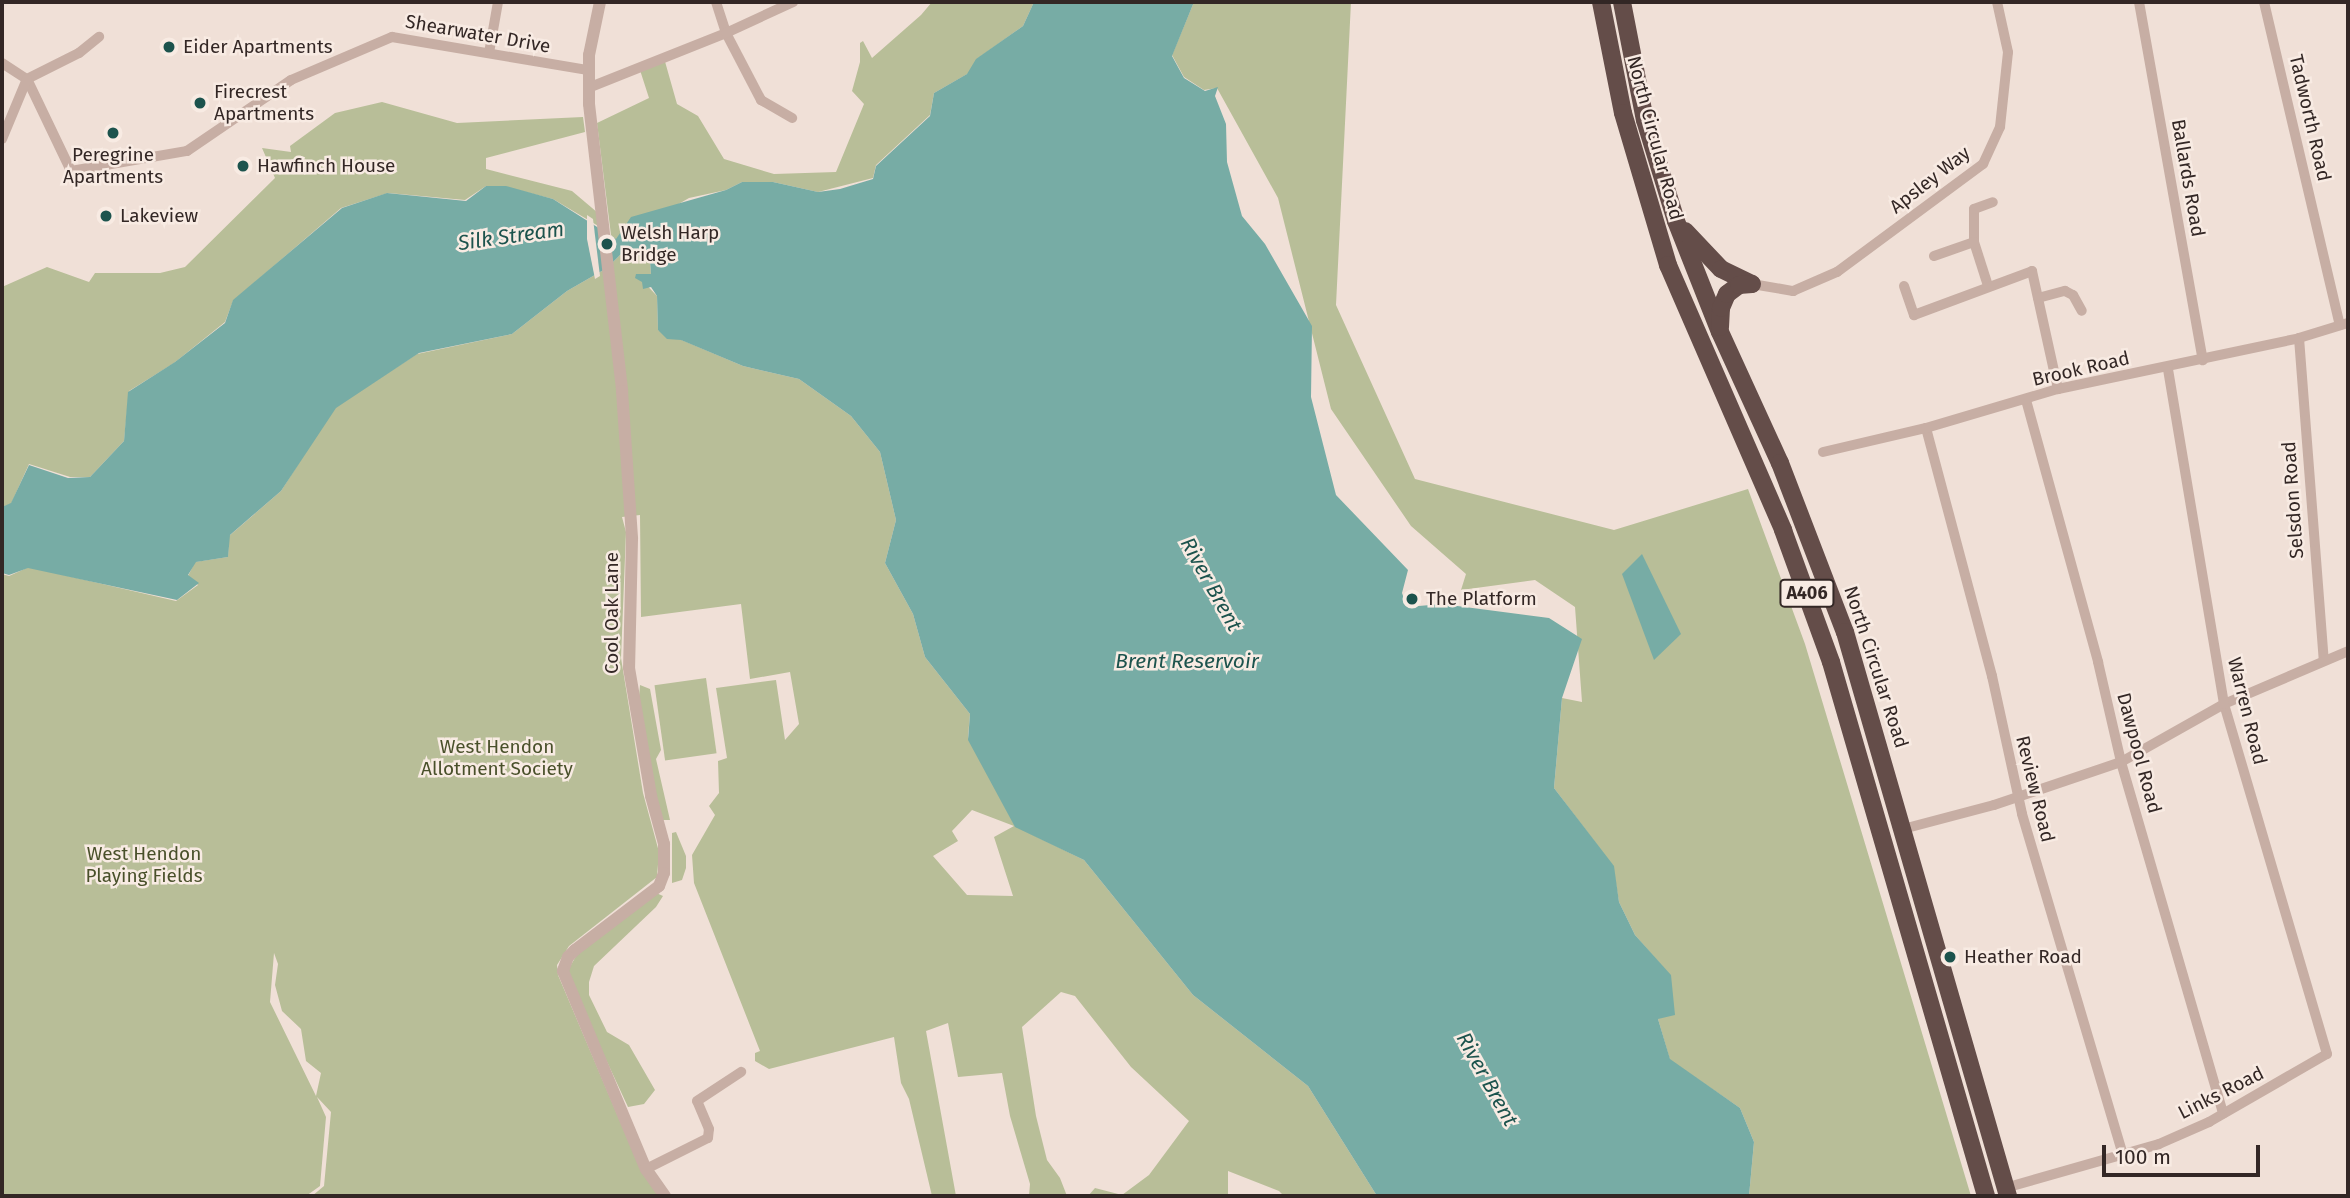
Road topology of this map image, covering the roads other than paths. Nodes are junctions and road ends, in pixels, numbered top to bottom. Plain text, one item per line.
1 (498, 2) edge
2 (600, 2) edge
3 (716, 2) edge
4 (793, 2) edge
5 (1601, 2) edge
6 (1997, 2) edge
7 (2139, 2) edge
8 (2264, 2) edge
9 (1623, 4) edge
10 (726, 33) junction
11 (99, 37) dead end
12 (489, 53) junction
13 (2, 63) edge
14 (588, 70) junction
15 (27, 79) junction
16 (589, 88) junction
17 (792, 118) dead end
18 (2, 139) edge
19 (1993, 202) dead end
20 (1676, 221) junction
21 (1974, 242) junction
22 (1934, 256) dead end
23 (1752, 284) junction
24 (1904, 286) dead end
25 (1987, 286) junction
26 (2038, 298) junction
27 (2082, 311) dead end
28 (2344, 324) edge
29 (1720, 331) junction
30 (2300, 338) junction
31 (2203, 360) junction
32 (2168, 368) junction
33 (2059, 389) junction
34 (2026, 400) junction
35 (1926, 428) junction
36 (1822, 452) dead end
37 (2348, 651) edge
38 (2324, 660) junction
39 (2224, 704) junction
40 (2121, 762) junction
41 (2017, 796) junction
42 (1903, 829) junction
43 (2327, 1054) joint
44 (741, 1072) dead end
45 (2223, 1113) junction
46 (2123, 1155) junction
47 (646, 1170) junction
48 (2006, 1192) edge
49 (665, 1196) edge
50 (1986, 1196) edge

1 - 12 street
2 - 14 street, Cool Oak Lane
3 - 10 street
4 - 10 street
5 - 50 highway, North Circular Road / A406
6 - 23 street, Apsley Way
7 - 31 street, Ballards Road
8 - 28 street, Tadworth Road
9 - 20 highway, North Circular Road / A406
10 - 16 street
10 - 17 street
11 - 15 street
12 - 14 street, Shearwater Drive
12 - 15 street, Shearwater Drive
13 - 15 street
14 - 16 street, Cool Oak Lane
15 - 18 street
16 - 47 street, Cool Oak Lane
19 - 21 street
20 - 23 highway
20 - 29 highway, North Circular Road / A406
21 - 22 street
21 - 25 street
23 - 29 highway
24 - 25 street
25 - 26 street
26 - 27 street
26 - 33 street
28 - 30 street, Brook Road
29 - 42 highway, North Circular Road / A406
30 - 31 street, Brook Road
30 - 38 street, Selsdon Road
31 - 32 street, Brook Road
32 - 33 street, Brook Road
32 - 39 street, Warren Road
33 - 34 street, Brook Road
34 - 35 street, Brook Road
34 - 40 street, Dawpool Road
35 - 36 street, Brook Road
35 - 41 street, Review Road
37 - 38 street
38 - 39 street
39 - 40 street
39 - 43 street, Warren Road
40 - 41 street
40 - 45 street, Dawpool Road
41 - 42 street
41 - 46 street, Review Road
42 - 48 highway, North Circular Road / A406
43 - 45 street, Links Road
44 - 47 street
45 - 46 street, Links Road
46 - 48 street, Links Road
47 - 49 street, Cool Oak Lane

